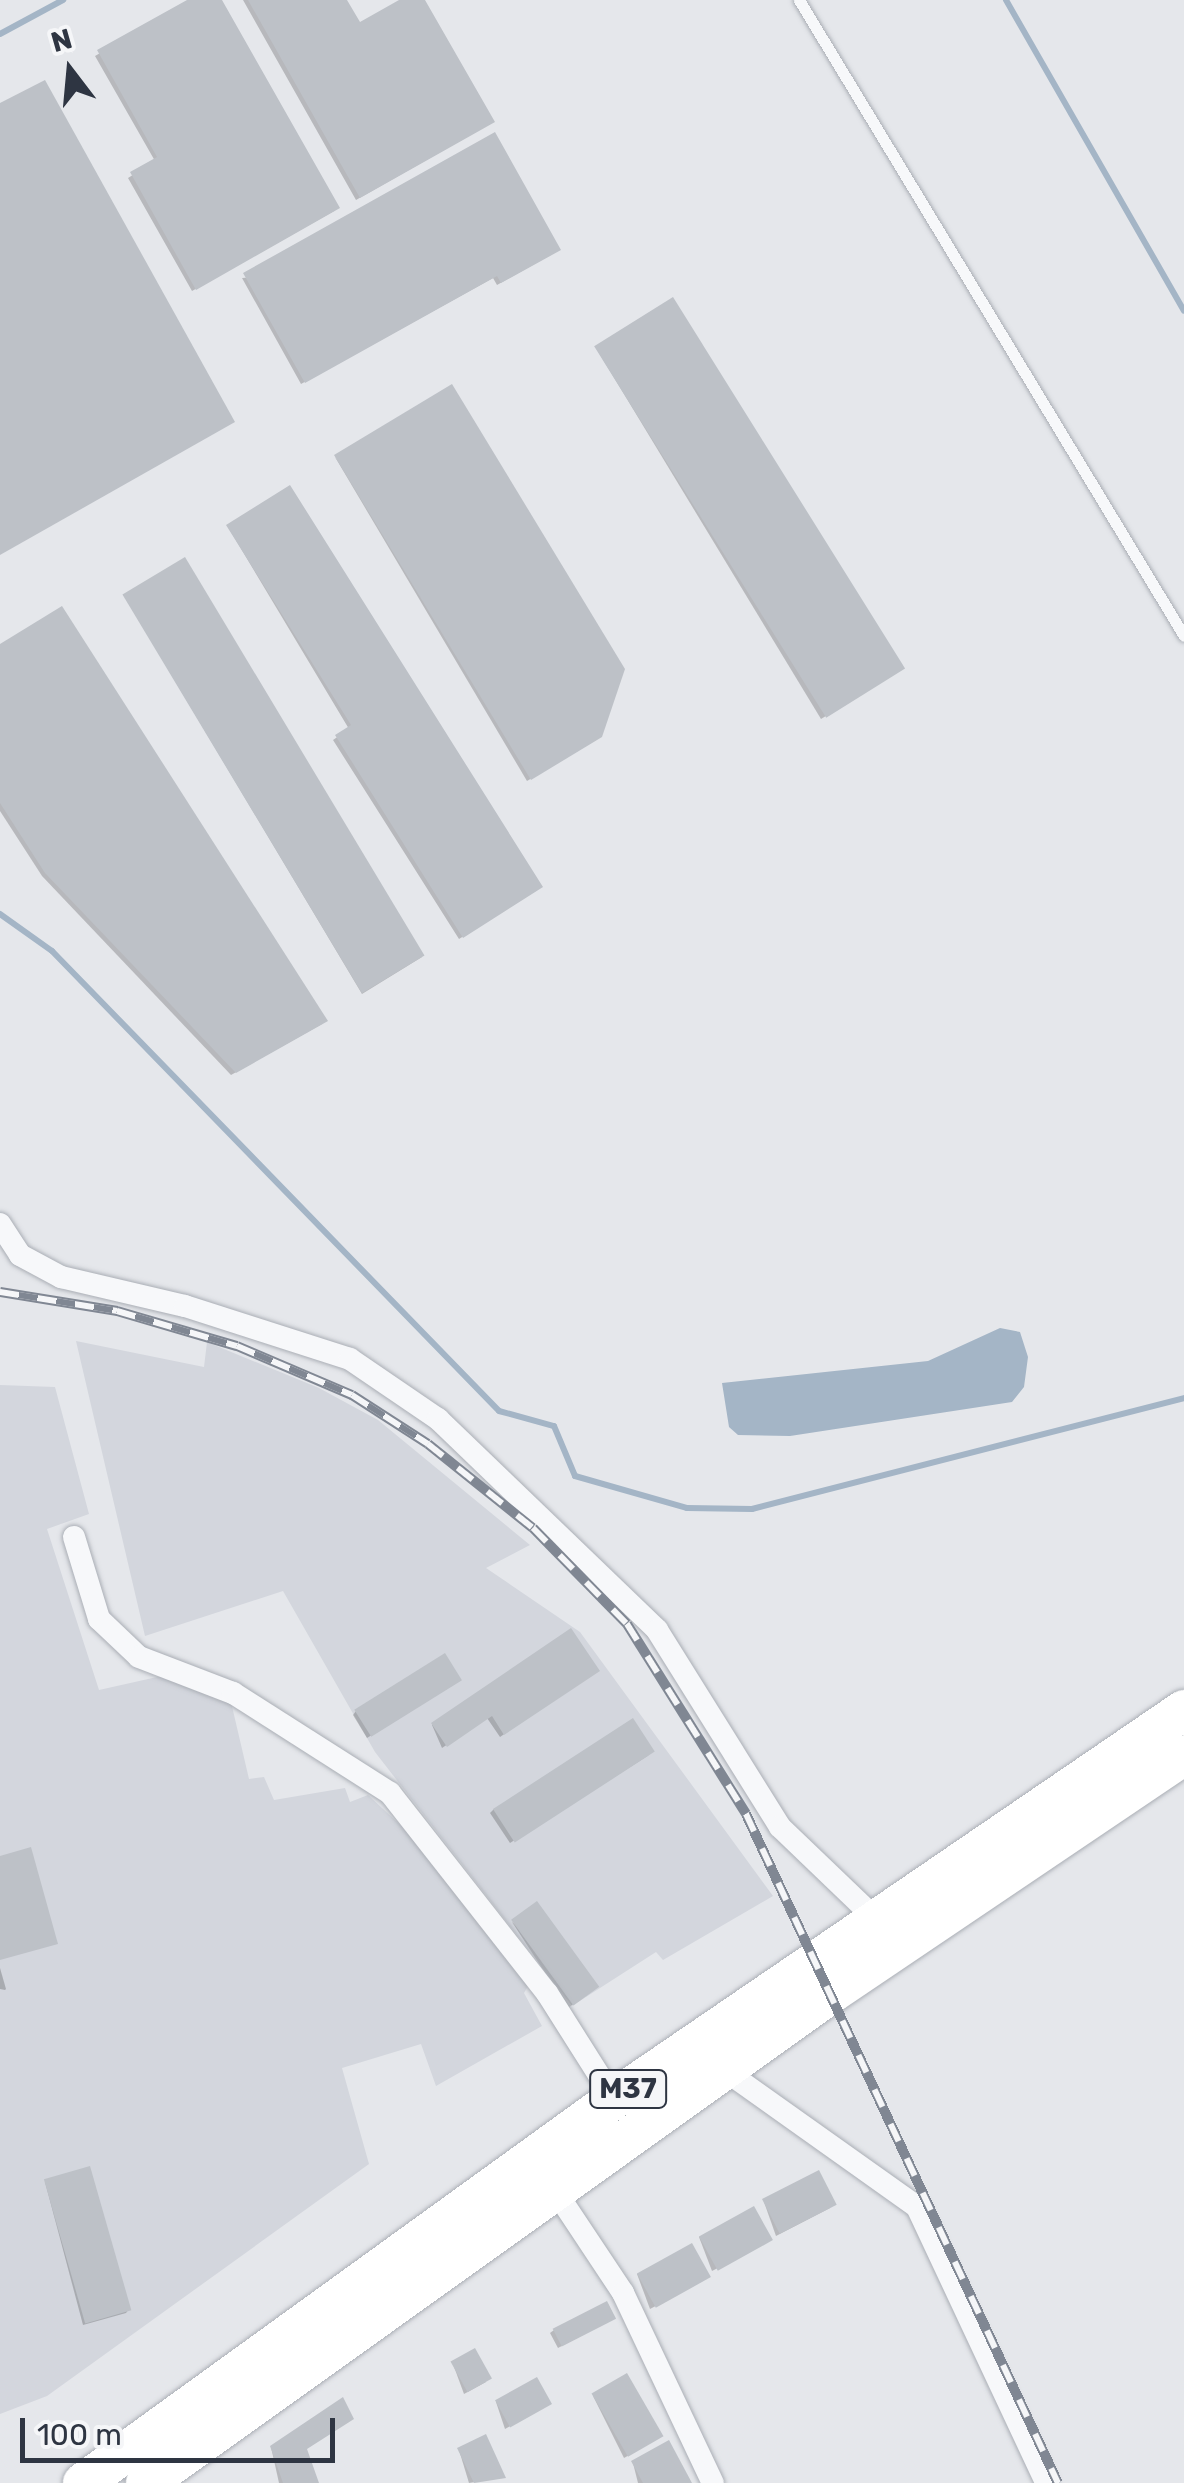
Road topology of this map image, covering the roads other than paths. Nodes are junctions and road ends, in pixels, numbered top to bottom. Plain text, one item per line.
1 (799, 0) edge
2 (1184, 636) edge
3 (0, 1224) edge
4 (74, 1537) dead end
5 (1184, 1710) edge
6 (1184, 1755) edge
7 (878, 1921) junction
8 (723, 2069) junction
9 (614, 2099) junction
10 (554, 2189) junction
11 (385, 2288) junction
12 (83, 2483) edge
13 (146, 2483) edge
14 (713, 2483) edge
15 (1046, 2483) edge

1 - 2 lane
3 - 7 street
4 - 9 street
5 - 7 highway, M37
6 - 8 highway, M37
7 - 9 highway, M37
8 - 10 highway, M37
8 - 15 street
9 - 11 highway, M37
10 - 11 highway, M37
10 - 14 street
11 - 12 highway, M37
11 - 13 highway, M37

